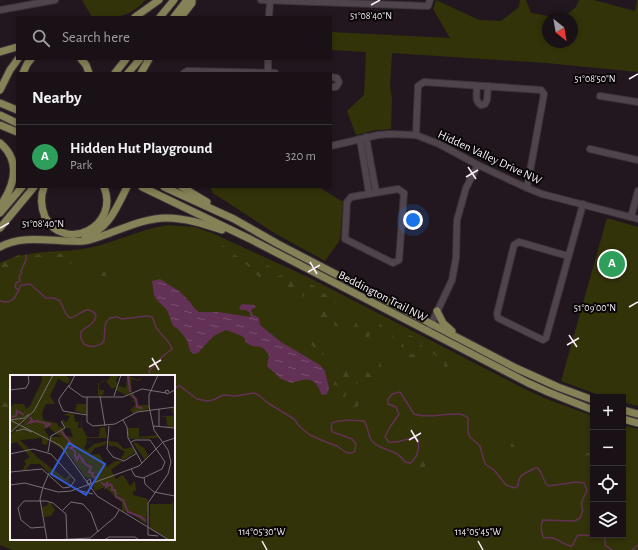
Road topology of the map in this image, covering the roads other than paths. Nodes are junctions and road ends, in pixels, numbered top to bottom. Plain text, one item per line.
1 (55, 0) edge
2 (159, 0) edge
3 (174, 0) edge
4 (187, 0) edge
5 (192, 0) edge
6 (261, 0) edge
7 (269, 0) edge
8 (430, 0) edge
9 (376, 2) edge
10 (0, 10) edge
11 (136, 16) edge
12 (161, 16) edge
13 (175, 16) edge
14 (182, 16) edge
15 (269, 16) edge
16 (16, 47) edge
17 (0, 52) edge
18 (17, 60) edge
19 (30, 60) edge
20 (82, 60) edge
21 (125, 60) edge
22 (139, 60) edge
23 (148, 60) edge
24 (268, 60) edge
25 (23, 72) edge
26 (89, 72) edge
27 (116, 72) edge
28 (129, 72) edge
29 (142, 72) edge
30 (268, 72) edge
31 (332, 77) edge
32 (477, 86) junction
33 (488, 86) junction
34 (332, 87) edge
35 (0, 90) edge
36 (600, 96) dead end
37 (638, 102) edge
38 (0, 103) edge
39 (16, 110) edge
40 (1, 114) edge
41 (16, 122) edge
42 (0, 125) edge
43 (16, 132) edge
44 (416, 135) junction
45 (363, 138) junction
46 (0, 143) edge
47 (332, 146) edge
48 (590, 149) dead end
49 (638, 160) edge
50 (478, 165) junction
51 (21, 188) edge
52 (33, 188) edge
53 (44, 188) edge
54 (104, 188) edge
55 (126, 188) edge
56 (144, 188) edge
57 (166, 188) edge
58 (184, 188) edge
59 (527, 188) junction
60 (638, 191) edge
61 (376, 192) junction
62 (369, 193) junction
63 (583, 204) junction
64 (0, 206) edge
65 (0, 214) edge
66 (631, 217) junction
67 (234, 219) junction
68 (638, 220) edge
69 (0, 228) edge
70 (244, 237) junction
71 (77, 241) junction
72 (0, 247) edge
73 (568, 256) junction
74 (437, 311) junction
75 (431, 323) junction
76 (428, 331) junction
77 (463, 340) junction
78 (590, 399) edge
79 (590, 409) edge
80 (626, 411) edge
81 (638, 414) edge
82 (626, 420) edge
83 (638, 423) edge

1 - 10 street
2 - 11 main road
3 - 12 main road
4 - 13 main road
5 - 14 main road
6 - 7 street
7 - 9 street
7 - 15 street
8 - 9 street
16 - 17 main road
18 - 35 main road
19 - 25 main road
20 - 26 main road
21 - 27 main road
22 - 28 main road
23 - 29 main road
24 - 30 street
31 - 34 street
32 - 33 street
32 - 33 street
32 - 44 street
33 - 59 street
36 - 37 street
38 - 39 main road
40 - 41 main road
42 - 43 main road
44 - 45 street, Hidden Valley Drive NW
44 - 50 street, Hidden Valley Drive NW
45 - 47 street, Hidden Valley Drive NW
45 - 61 street
45 - 62 street
46 - 64 main road
48 - 49 street
50 - 59 street, Hidden Valley Drive NW
50 - 74 street
51 - 65 main road
52 - 69 main road
53 - 54 main road
55 - 71 main road
56 - 70 main road, Beddington Trail NW
57 - 67 main road, Beddington Trail NW
58 - 67 main road
59 - 63 street, Hidden Valley Drive NW
60 - 66 street
61 - 62 street
61 - 62 street
63 - 66 street, Hidden Valley Drive NW
63 - 73 street
66 - 68 street, Hidden Valley Drive NW
67 - 75 main road, Beddington Trail NW
70 - 71 main road
70 - 76 main road, Beddington Trail NW
71 - 72 main road
73 - 73 street
74 - 75 street
74 - 77 main road
75 - 76 street
75 - 77 main road, Beddington Trail NW
76 - 79 main road, Beddington Trail NW
77 - 78 main road, Beddington Trail NW
80 - 81 main road
82 - 83 main road

